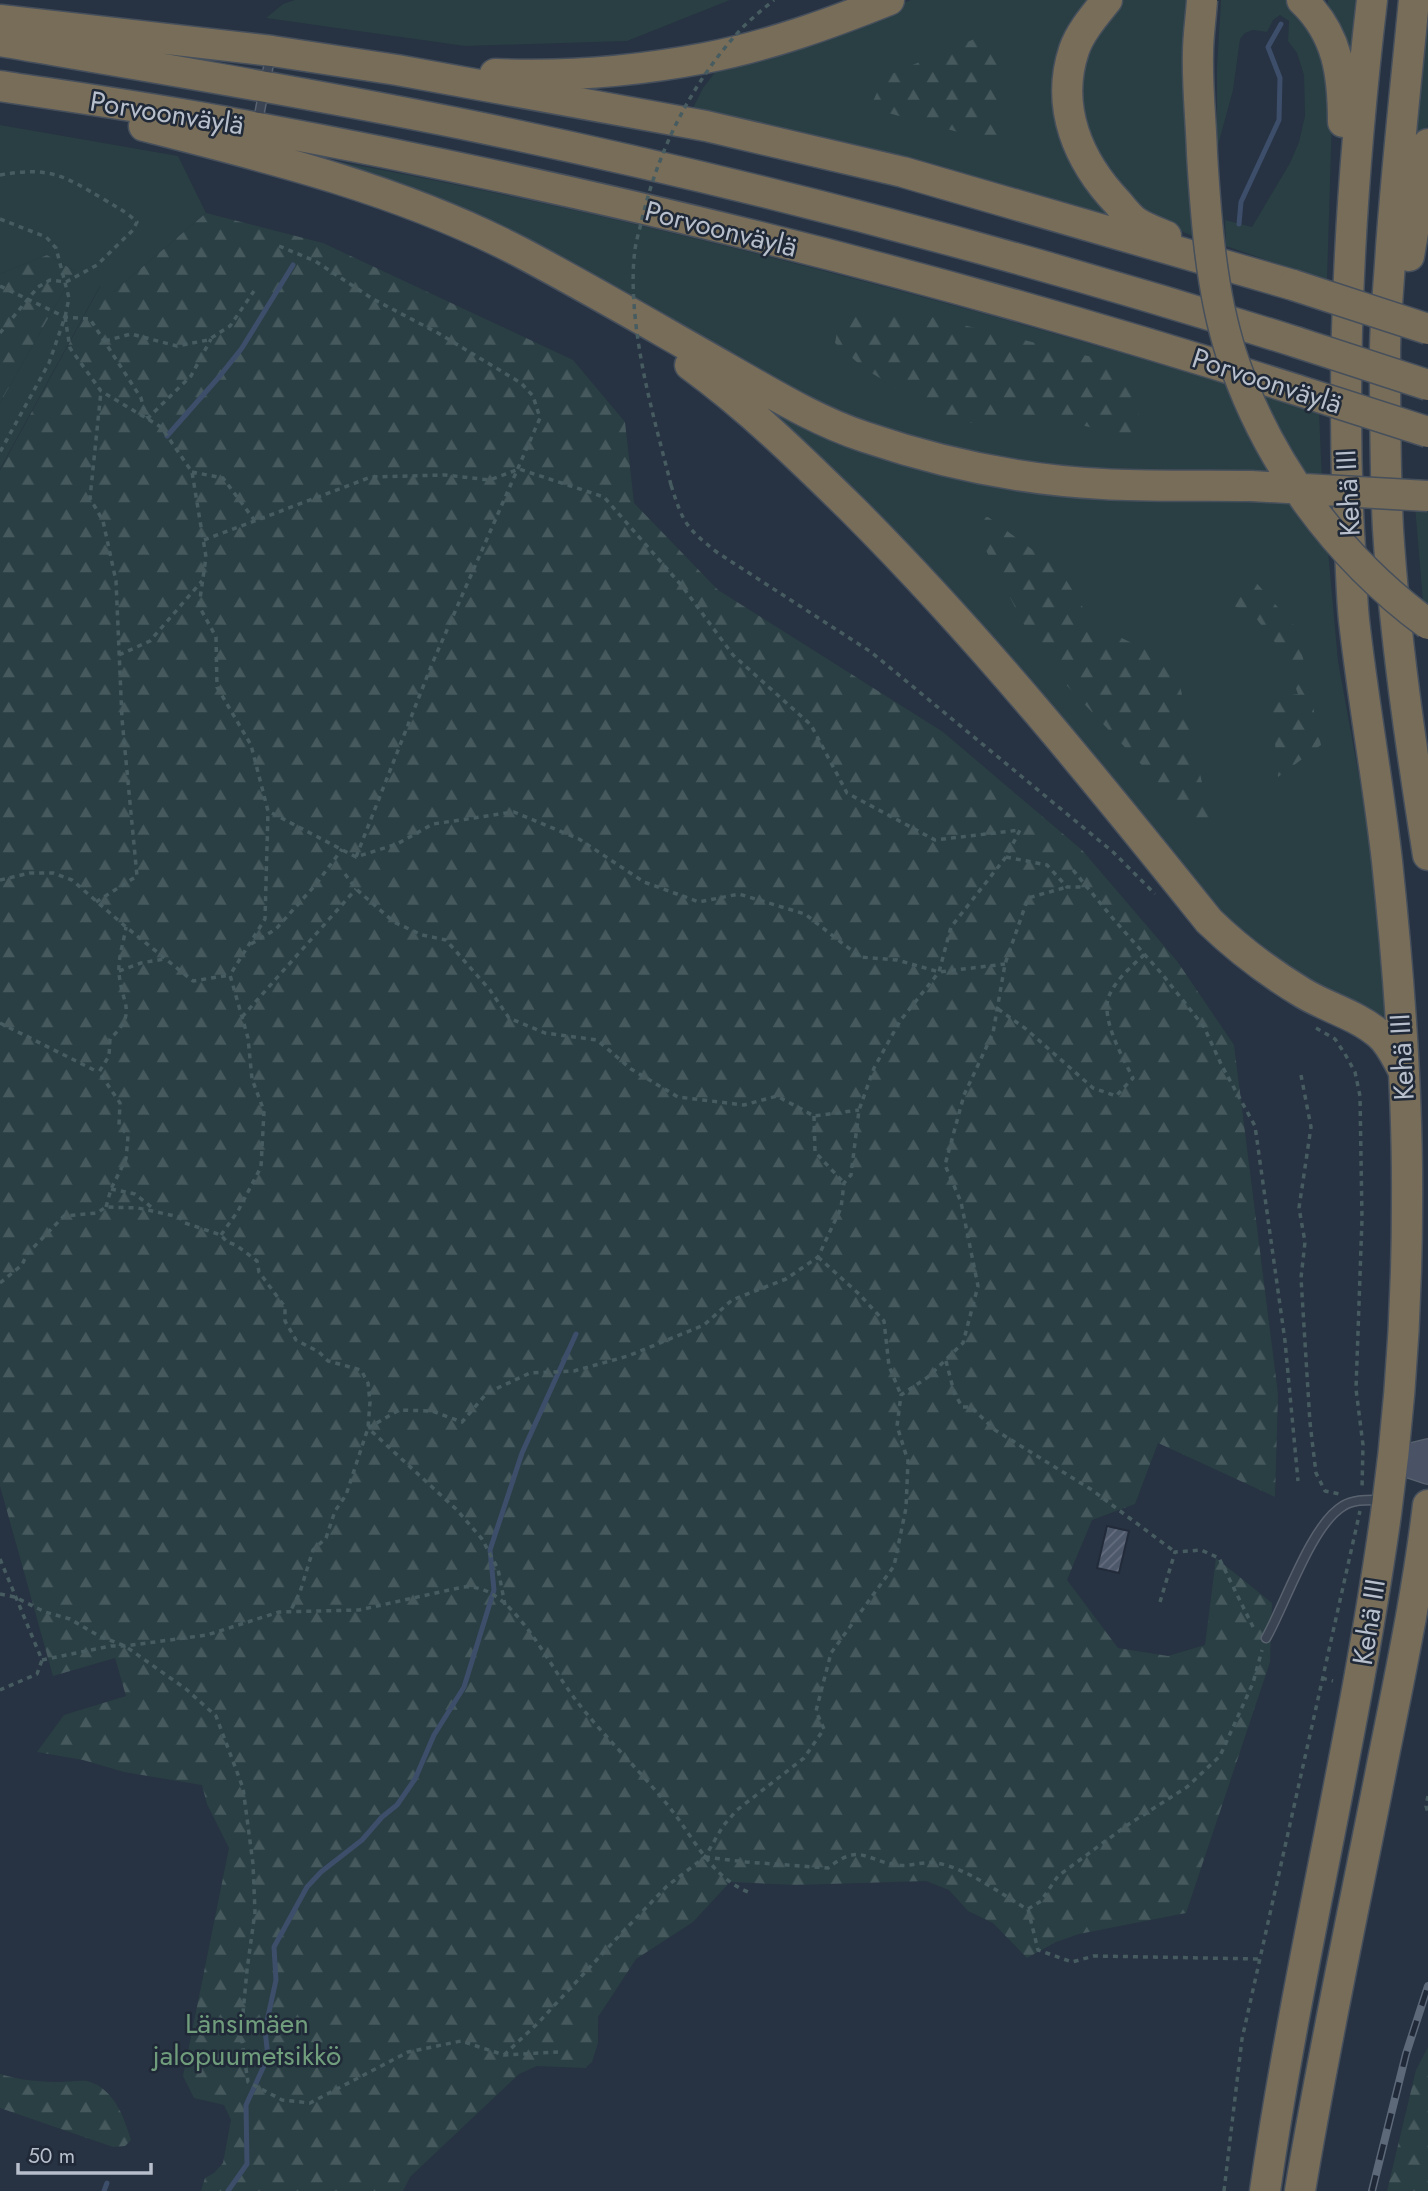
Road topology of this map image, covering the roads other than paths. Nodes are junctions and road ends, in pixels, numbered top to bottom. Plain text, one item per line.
1 (889, 0) edge
2 (1107, 0) edge
3 (1202, 0) edge
4 (1302, 0) edge
5 (1372, 0) edge
6 (1414, 0) edge
7 (1322, 13) edge
8 (0, 20) edge
9 (0, 41) edge
10 (271, 51) junction
11 (397, 71) junction
12 (0, 86) edge
13 (265, 86) junction
14 (0, 94) edge
15 (254, 141) junction
16 (1428, 144) edge
17 (1354, 174) junction
18 (1422, 188) edge
19 (549, 268) junction
20 (1232, 268) junction
21 (1428, 329) edge
22 (1385, 351) junction
23 (1428, 385) edge
24 (1428, 432) edge
25 (1428, 496) edge
26 (1395, 605) junction
27 (1428, 624) edge
28 (1428, 734) edge
29 (1428, 855) edge
30 (1404, 1071) junction
31 (1428, 1451) edge
32 (1392, 1460) junction
33 (1428, 1472) edge
34 (1375, 1500) junction
35 (1428, 1505) edge
36 (1265, 1643) road end
37 (1265, 2191) edge
38 (1300, 2191) edge

1 - 11 highway
2 - 20 highway
3 - 27 highway, bridge
4 - 7 highway
5 - 17 highway, Kehä III
6 - 22 highway, Kehä III
7 - 17 highway
8 - 10 highway
9 - 13 highway, Porvoonväylä
10 - 11 highway
10 - 13 lane
11 - 20 highway
12 - 15 highway, Porvoonväylä
13 - 15 lane
13 - 23 highway, Porvoonväylä, bridge
14 - 15 highway
15 - 19 highway
15 - 24 highway, Porvoonväylä, bridge
16 - 18 highway
17 - 30 highway, Kehä III
18 - 22 highway
19 - 25 highway, bridge
19 - 30 highway
20 - 21 highway, bridge
22 - 26 highway, Kehä III
26 - 28 highway
26 - 29 highway, Kehä III
30 - 32 highway, Kehä III
31 - 32 street
32 - 33 street
32 - 34 highway, Kehä III
34 - 36 lane
34 - 37 highway, Kehä III
35 - 38 highway, Kehä III

